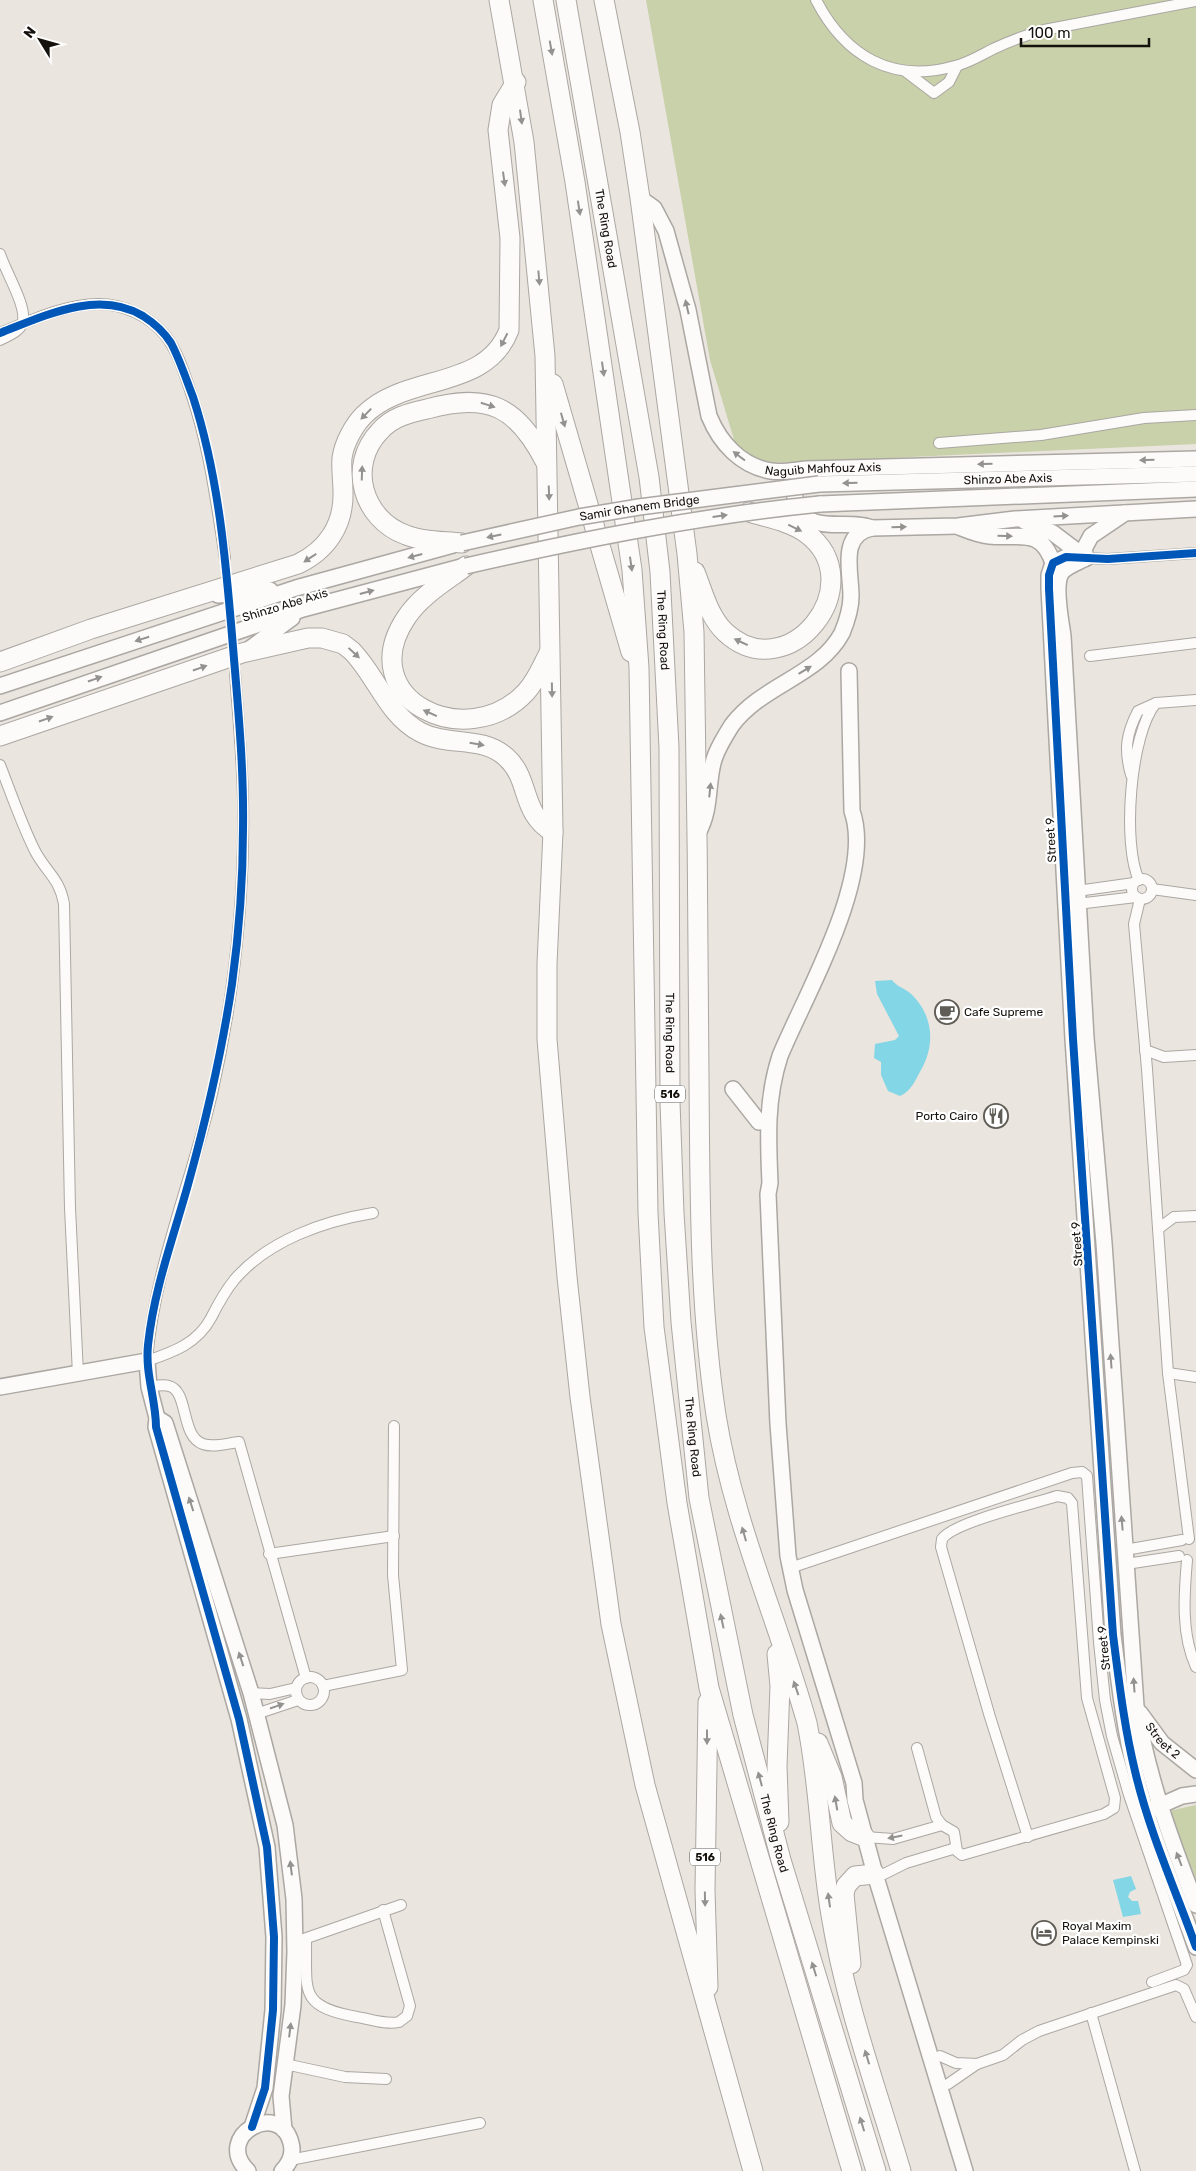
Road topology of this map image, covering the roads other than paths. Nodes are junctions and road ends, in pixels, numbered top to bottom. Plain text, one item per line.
1 (499, 0) edge
2 (543, 0) edge
3 (566, 0) edge
4 (595, 0) edge
5 (604, 0) edge
6 (816, 0) edge
7 (1196, 1) edge
8 (612, 41) junction
9 (957, 66) junction
10 (905, 71) junction
11 (516, 82) junction
12 (640, 198) junction
13 (0, 254) edge
14 (22, 324) junction
15 (0, 333) edge
16 (0, 340) edge
17 (545, 356) junction
18 (1196, 415) edge
19 (939, 442) dead end
20 (1196, 459) edge
21 (548, 468) junction
22 (806, 468) junction
23 (1196, 474) edge
24 (819, 484) joint
25 (1196, 489) edge
26 (820, 504) joint
27 (1196, 508) edge
28 (749, 512) junction
29 (1125, 512) junction
30 (1015, 519) junction
31 (958, 526) junction
32 (872, 528) junction
33 (462, 543) junction
34 (1196, 553) edge
35 (687, 554) junction
36 (225, 558) tunnel mouth
37 (1086, 558) junction
38 (1053, 563) junction
39 (466, 566) junction
40 (296, 588) junction
41 (192, 597) junction
42 (303, 609) junction
43 (1196, 644) edge
44 (551, 649) junction
45 (242, 654) junction
46 (1090, 656) dead end
47 (0, 662) edge
48 (640, 668) junction
49 (849, 671) dead end
50 (235, 674) tunnel mouth
51 (0, 686) edge
52 (1196, 700) edge
53 (0, 713) edge
54 (4, 733) edge
55 (0, 765) edge
56 (554, 832) junction
57 (696, 836) junction
58 (849, 865) junction
59 (1137, 882) junction
60 (1152, 889) junction
61 (1196, 895) edge
62 (1077, 898) junction
63 (1138, 898) junction
64 (1080, 1038) junction
65 (1145, 1050) junction
66 (1196, 1055) edge
67 (1164, 1057) junction
68 (1147, 1069) junction
69 (732, 1089) dead end
70 (759, 1122) junction
71 (768, 1194) junction
72 (1156, 1207) junction
73 (373, 1214) dead end
74 (1196, 1216) edge
75 (1174, 1217) junction
76 (1158, 1229) junction
77 (147, 1361) junction
78 (1168, 1372) junction
79 (78, 1374) junction
80 (1192, 1377) edge
81 (0, 1387) edge
82 (149, 1387) junction
83 (1170, 1387) junction
84 (157, 1418) junction
85 (394, 1426) dead end
86 (1110, 1460) junction
87 (394, 1536) junction
88 (1189, 1540) edge
89 (269, 1554) junction
90 (1125, 1557) junction
91 (1187, 1558) edge
92 (790, 1568) junction
93 (773, 1621) junction
94 (1130, 1633) junction
95 (1113, 1635) junction
96 (1189, 1644) junction
97 (1196, 1652) edge
98 (1196, 1667) edge
99 (306, 1678) junction
100 (323, 1686) junction
101 (296, 1688) junction
102 (709, 1688) junction
103 (252, 1693) junction
104 (298, 1700) junction
105 (1136, 1706) junction
106 (256, 1714) junction
107 (807, 1723) junction
108 (917, 1748) dead end
109 (1196, 1770) edge
110 (1196, 1794) edge
111 (1152, 1809) junction
112 (942, 1825) junction
113 (1028, 1837) junction
114 (869, 1838) junction
115 (956, 1848) junction
116 (781, 1860) junction
117 (880, 1874) junction
118 (1196, 1904) edge
119 (401, 1905) dead end
120 (383, 1910) junction
121 (301, 1940) junction
122 (1196, 1947) edge
123 (845, 1982) junction
124 (1152, 1982) dead end
125 (1091, 2013) junction
126 (1196, 2017) edge
127 (710, 2025) junction
128 (936, 2057) junction
129 (285, 2064) junction
130 (977, 2064) junction
131 (386, 2079) dead end
132 (948, 2084) junction
133 (480, 2123) dead end
134 (252, 2126) junction
135 (284, 2130) junction
136 (241, 2167) edge
137 (284, 2168) edge
138 (752, 2171) edge
139 (852, 2171) edge
140 (876, 2171) edge
141 (901, 2171) edge
142 (966, 2171) edge
143 (972, 2171) edge
144 (1135, 2171) edge

1 - 11 highway, 516
2 -> 48 highway, The Ring Road / 516
116 -> 3 highway, The Ring Road / 516
4 - 8 highway, 516
5 - 8 highway, The Ring Road / 516
6 - 10 street
7 - 9 street
8 - 12 highway, The Ring Road / 516
9 - 10 street
9 - 10 street
11 -> 17 highway, 516
11 -> 41 highway
22 -> 12 street, Naguib Mahfouz Axis
12 - 35 highway, The Ring Road / 516
13 - 14 street
14 - 15 street
14 - 16 street
14 - 36 street
17 - 21 highway, 516
17 -> 48 highway
18 - 19 street
20 -> 22 street, Naguib Mahfouz Axis
33 -> 21 highway
21 -> 44 highway, 516
22 - 32 street
23 -> 24 street, Shinzo Abe Axis
24 -> 33 street, Samir Ghanem Bridge, bridge
25 - 26 street, Shinzo Abe Axis
26 - 28 street, Samir Ghanem Bridge, bridge
27 - 29 street
28 -> 35 highway
39 -> 28 street, Samir Ghanem Bridge, bridge
30 -> 29 street
29 - 37 street
30 - 31 street
30 - 37 street
32 -> 31 street
31 -> 38 street
57 -> 32 street
33 -> 40 street, Shinzo Abe Axis
34 - 37 street
35 - 57 highway, The Ring Road / 516
37 - 38 street
37 - 62 street, Street 9
38 - 64 street, Street 9
42 -> 39 street, Shinzo Abe Axis
44 -> 39 highway
40 - 41 street
40 -> 51 street, Shinzo Abe Axis
41 - 47 highway
42 - 45 street
53 -> 42 street, Shinzo Abe Axis
43 - 46 street
44 -> 56 highway, 516
54 -> 45 highway
45 -> 56 highway
48 - 102 highway, The Ring Road / 516
49 - 58 street
50 - 77 street
52 - 59 street
55 - 79 street
56 - 127 highway, 516
93 -> 57 highway, The Ring Road / 516
58 - 70 street
58 - 71 street
59 - 60 street
59 - 62 street
59 - 63 street
60 - 61 street
60 - 63 street
62 - 63 street
62 - 64 street, Street 9
63 - 65 street
64 - 86 street, Street 9
65 - 67 street
65 - 68 street
66 - 67 street
67 - 68 street
68 - 72 street
69 - 70 street
70 - 71 street
71 - 92 street
72 - 75 street
72 - 76 street
73 - 77 street
74 - 75 street
75 - 76 street
76 - 78 street
77 - 79 street
77 - 82 street
78 - 80 street
78 - 83 street
79 - 81 street
80 - 83 street
82 - 84 street
82 - 89 street
83 - 88 street
103 -> 84 street
84 - 134 street
85 - 87 street
90 -> 86 street, Street 9
86 - 95 street, Street 9
87 - 89 street
87 - 100 street
88 - 90 street
88 - 91 street
89 - 99 street
90 - 91 street
90 - 94 street, Street 9
91 - 96 street
92 - 114 street
92 - 124 street
107 -> 93 highway, The Ring Road / 516
93 - 116 highway, 516
94 - 95 street
105 -> 94 street, Street 9
95 - 111 street, Street 9
96 - 97 street
96 - 98 street
99 - 100 street
99 - 101 street
100 - 104 street
101 - 103 street
101 - 104 street
102 -> 127 highway, 516
102 - 139 highway, The Ring Road / 516
103 - 106 street
106 -> 104 street
105 - 109 street, Street 2
105 - 111 street, Street 9
121 -> 106 street
114 -> 107 highway
123 -> 107 highway, The Ring Road / 516
108 - 112 street
110 - 111 street
118 -> 111 street, Street 9
111 - 122 street, Street 9
112 -> 114 street
112 - 115 street
113 - 113 street
113 - 115 street
114 - 117 street
115 - 117 street
140 -> 116 highway, The Ring Road / 516
117 - 123 highway
117 - 128 street
119 - 120 street
120 - 121 street
120 - 121 street
129 -> 121 street
141 -> 123 highway, The Ring Road / 516
125 - 126 street
125 - 130 street
125 - 144 street
127 - 138 highway, 516
128 - 130 street
128 - 132 street
128 - 142 street
129 - 131 street
129 - 135 street
130 - 132 street
132 - 143 street
133 - 137 street
134 - 135 street
134 - 136 street
135 - 137 street

